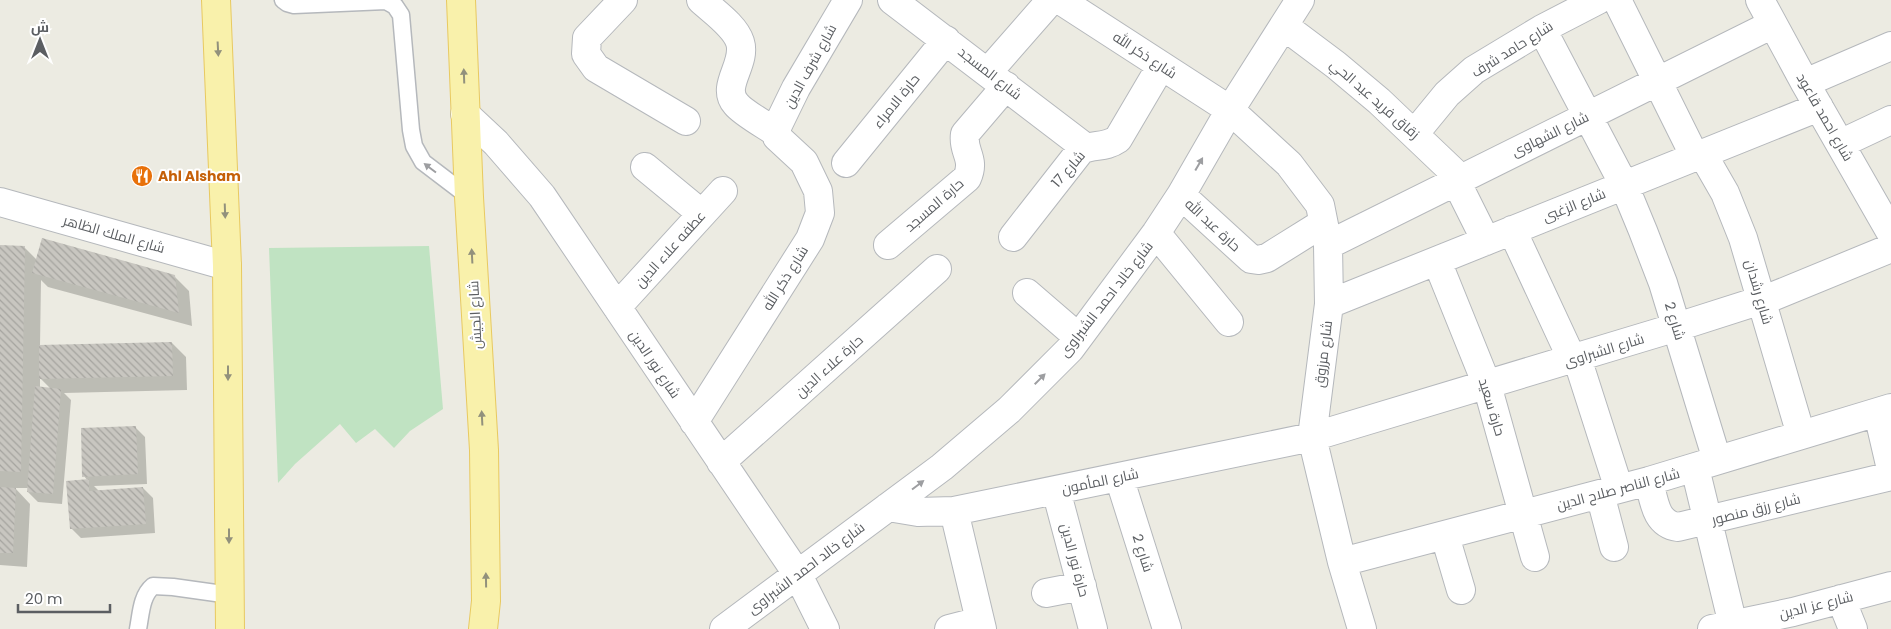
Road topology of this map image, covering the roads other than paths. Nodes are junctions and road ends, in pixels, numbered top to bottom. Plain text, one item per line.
1 (216, 0) edge
2 (283, 0) edge
3 (461, 0) edge
4 (622, 0) edge
5 (701, 0) edge
6 (848, 0) edge
7 (892, 0) edge
8 (1300, 0) edge
9 (1598, 0) edge
10 (1617, 0) edge
11 (1760, 0) edge
12 (1065, 2) edge
13 (1773, 24) junction
14 (1284, 26) junction
15 (1542, 29) junction
16 (946, 40) junction
17 (1891, 46) edge
18 (1161, 66) junction
19 (997, 79) junction
20 (1659, 81) junction
21 (1805, 83) junction
22 (1819, 107) junction
23 (1230, 110) junction
24 (465, 114) junction
25 (1587, 116) junction
26 (1891, 120) edge
27 (686, 121) dead end
28 (777, 133) junction
29 (1415, 133) junction
30 (1840, 144) junction
31 (1086, 148) junction
32 (1699, 155) junction
33 (846, 163) dead end
34 (645, 167) dead end
35 (1459, 180) junction
36 (1624, 185) junction
37 (723, 191) dead end
38 (1181, 194) junction
39 (469, 197) junction
40 (0, 202) edge
41 (702, 214) junction
42 (1888, 221) edge
43 (1512, 230) junction
44 (1156, 233) junction
45 (1326, 234) junction
46 (1013, 237) dead end
47 (1486, 241) junction
48 (888, 245) dead end
49 (1891, 248) edge
50 (1437, 261) junction
51 (227, 266) junction
52 (937, 270) dead end
53 (1027, 293) dead end
54 (1761, 300) junction
55 (1330, 304) junction
56 (617, 308) junction
57 (1229, 322) dead end
58 (1677, 328) junction
59 (1078, 337) junction
60 (1575, 358) junction
61 (1487, 385) junction
62 (1884, 410) edge
63 (694, 422) junction
64 (1801, 435) junction
65 (1312, 437) junction
66 (721, 462) junction
67 (1706, 464) junction
68 (1891, 469) edge
69 (1891, 476) edge
70 (1119, 477) junction
71 (1650, 481) junction
72 (1056, 490) junction
73 (1609, 491) junction
74 (888, 507) junction
75 (954, 511) junction
76 (1524, 514) junction
77 (1707, 521) junction
78 (1445, 536) junction
79 (1614, 547) dead end
80 (1534, 557) dead end
81 (1342, 562) junction
82 (798, 575) junction
83 (1082, 586) junction
84 (1891, 586) edge
85 (1461, 590) dead end
86 (1046, 593) dead end
87 (230, 595) junction
88 (1841, 599) junction
89 (981, 625) edge
90 (1723, 627) edge
91 (138, 629) edge
92 (230, 629) edge
93 (483, 629) edge
94 (724, 629) edge
95 (826, 629) edge
96 (949, 629) edge
97 (1093, 629) edge
98 (1167, 629) edge
99 (1362, 629) edge
100 (1852, 629) edge

1 -> 51 main road
39 -> 2 lane
24 -> 3 main road, شارع الجيش
4 - 27 street
5 - 28 street, شارع ذكر الله
6 - 28 street, شارع شرف الدين
7 - 16 street, شارع المسجد
8 - 14 street, شارع خالد احمد الشبراوى
9 - 15 street, شارع حامد شرف
10 - 20 street, شارع رشدان
11 - 13 street, شارع احمد قاعود
12 - 18 street, شارع ذكر الله
12 - 19 street
13 - 20 street, شارع الشهاوى
13 - 21 street, شارع احمد قاعود
14 - 23 street, شارع خالد احمد الشبراوى
14 - 29 street, زقاق فريد عبد الحي
15 - 25 street, شارع 2
15 - 29 street, شارع حامد شرف
16 - 19 street, شارع المسجد
16 - 33 street, حارة الامراء
17 - 21 street
18 - 23 street, شارع ذكر الله
18 - 31 street, شارع 17
19 - 31 street, شارع المسجد
19 - 48 street, حارة المسجد
20 - 25 street, شارع الشهاوى
20 - 32 street, شارع رشدان
21 - 22 street, شارع احمد قاعود
22 - 30 street, شارع احمد قاعود
22 - 32 street, شارع الزغبى
38 -> 23 street, شارع خالد احمد الشبراوى
23 - 45 street, شارع مرزوق
24 - 39 main road, شارع الجيش
24 - 56 street, شارع نور الدين
25 - 35 street, شارع الشهاوى
25 - 36 street, شارع 2
26 - 30 street
28 - 63 street, شارع ذكر الله
29 - 35 street, زقاق فريد عبد الحي
30 - 42 street, شارع احمد قاعود
31 - 46 street, شارع 17
32 - 36 street, شارع الزغبى
32 - 54 street, شارع رشدان
34 - 41 street
35 - 45 street, شارع الشهاوى
35 - 47 street, زقاق فريد عبد الحي
36 - 43 street, شارع الزغبى
36 - 58 street, شارع 2
37 - 41 street, عطفه علاء الدين
38 - 44 street, شارع خالد احمد الشبراوى
38 - 45 street, حارة عبد الله
93 -> 39 main road, شارع الجيش
40 - 51 street, شارع الملك الظاهر
41 - 56 street, عطفه علاء الدين
43 - 47 street, شارع الزغبى
43 - 60 street
44 - 57 street
44 - 59 street, شارع خالد احمد الشبراوى
45 - 55 street, شارع مرزوق
47 - 50 street, شارع الزغبى
49 - 54 street, شارع الشبراوى
50 - 55 street, شارع الزغبى
50 - 61 street, حارة سعيد
51 -> 87 main road
52 - 66 street, حارة علاء الدين
53 - 59 street
54 - 58 street, شارع الشبراوى
54 - 64 street, شارع رشدان
55 - 65 street, شارع مرزوق
56 - 63 street, شارع نور الدين
58 - 60 street, شارع الشبراوى
58 - 67 street, شارع 2
74 -> 59 street, شارع خالد احمد الشبراوى
60 - 61 street, شارع الشبراوى
60 - 73 street
61 - 65 street, شارع الشبراوى
61 - 76 street, حارة سعيد
62 - 64 street, شارع الناصر صلاح الدين
62 - 68 street
63 - 66 street, شارع نور الدين
64 - 67 street, شارع الناصر صلاح الدين
65 - 70 street, شارع المأمون
65 - 81 street, شارع مرزوق
66 - 82 street, شارع نور الدين
67 - 71 street, شارع الناصر صلاح الدين
67 - 77 street, شارع 2
69 - 77 street, شارع رزق منصور
70 - 72 street, شارع المأمون
70 - 98 street, شارع 2
71 - 73 street, شارع الناصر صلاح الدين
71 - 77 street, شارع رزق منصور
72 - 75 street, شارع المأمون
72 - 83 street, حارة نور الدين
73 - 76 street, شارع الناصر صلاح الدين
73 - 79 street
74 - 75 street, شارع المأمون
74 - 82 street, شارع خالد احمد الشبراوى
75 - 89 street
76 - 78 street, شارع الناصر صلاح الدين
76 - 80 street, حارة سعيد
77 - 90 street, شارع 2
78 - 81 street, شارع الناصر صلاح الدين
78 - 85 street
81 - 99 street, شارع مرزوق
82 - 94 street, شارع خالد احمد الشبراوى
82 - 95 street, شارع نور الدين
83 - 86 street
83 - 97 street, حارة نور الدين
84 - 88 street, شارع عز الدين
87 - 91 lane
87 - 92 main road
88 - 90 street, شارع عز الدين
88 - 100 street
89 - 96 street

